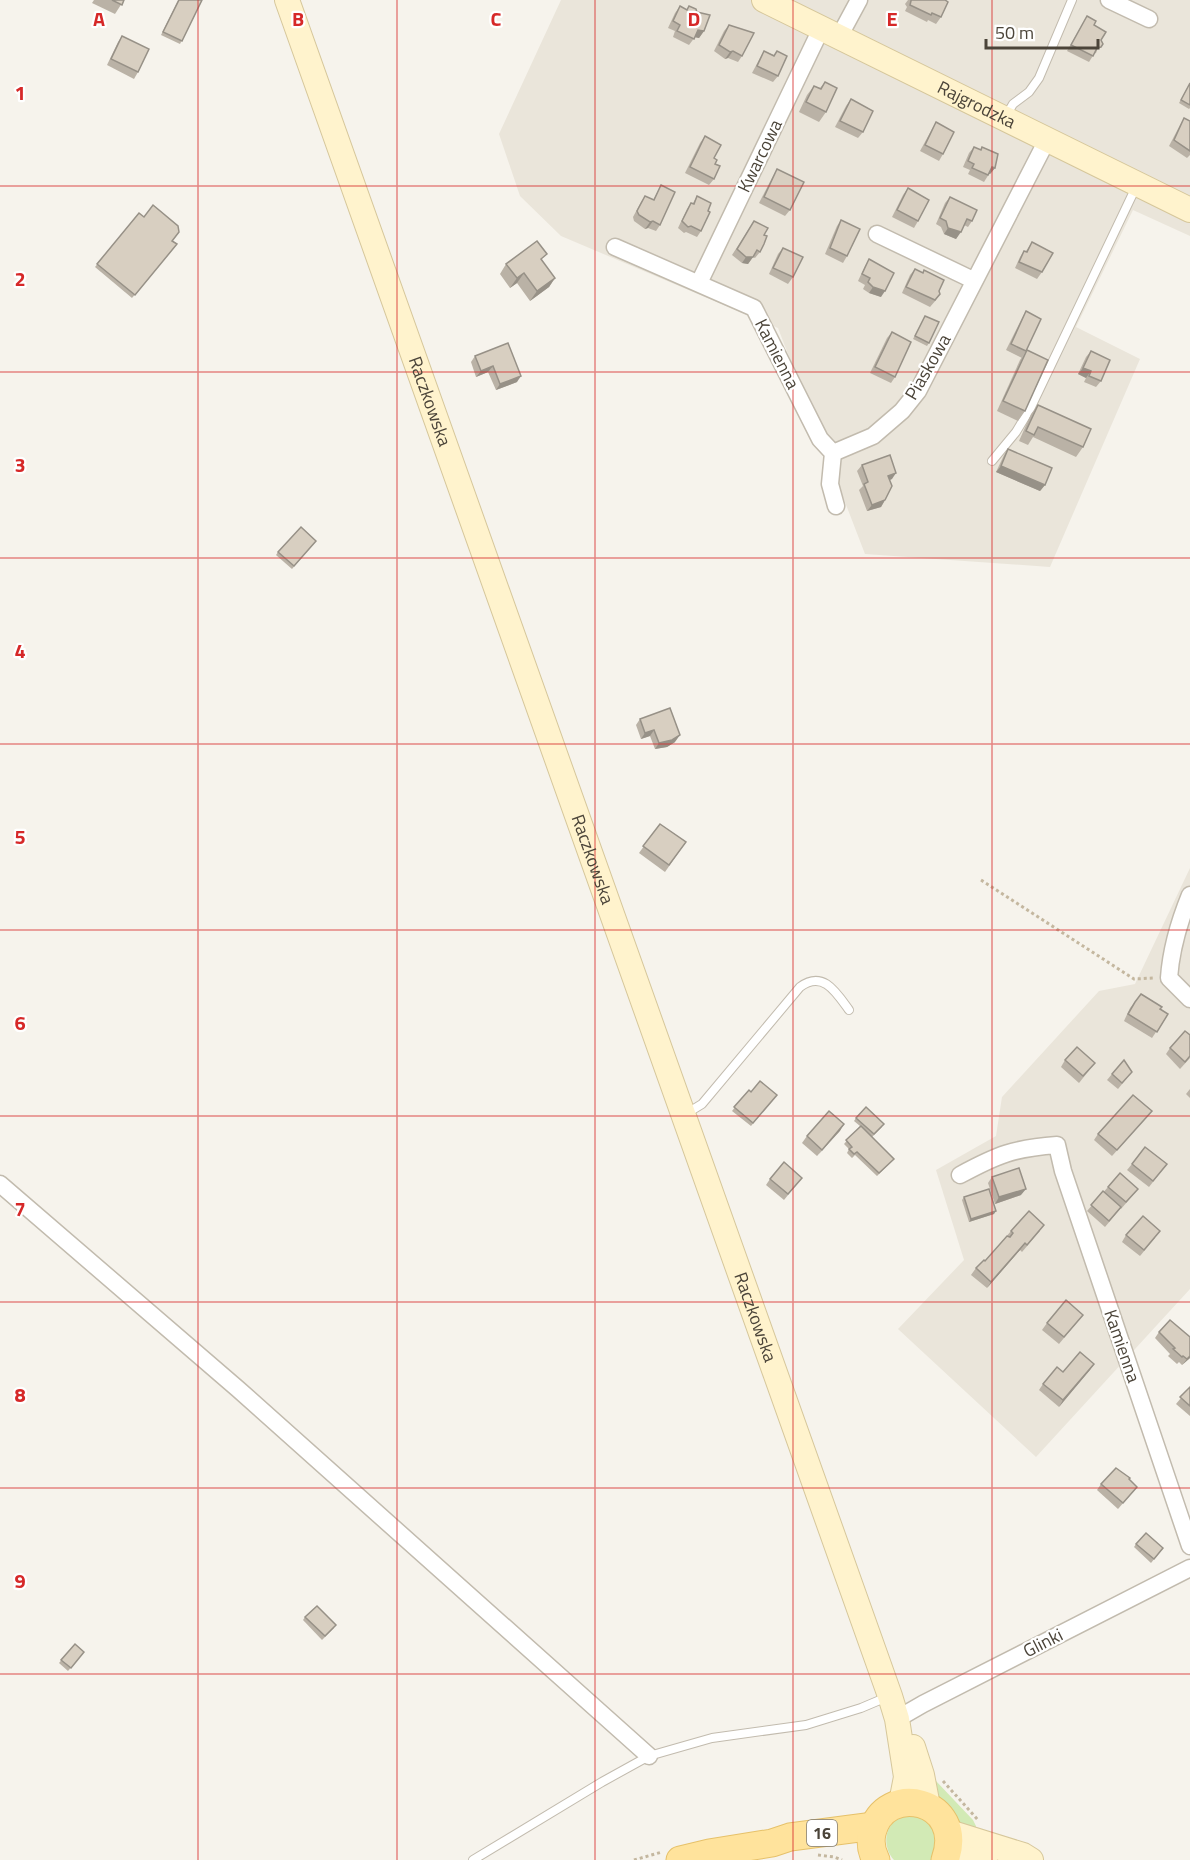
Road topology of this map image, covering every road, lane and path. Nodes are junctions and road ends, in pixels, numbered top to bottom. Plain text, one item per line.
1 (287, 0) edge
2 (764, 0) edge
3 (859, 0) edge
4 (1072, 0) edge
5 (1108, 0) edge
6 (1149, 19) dead end
7 (830, 33) junction
8 (1005, 119) junction
9 (1047, 140) junction
10 (1137, 184) junction
11 (1190, 210) edge
12 (877, 234) dead end
13 (615, 247) dead end
14 (973, 280) junction
15 (699, 283) junction
16 (833, 453) junction
17 (992, 461) dead end
18 (836, 506) dead end
19 (981, 880) dead end
20 (1190, 895) edge
21 (1169, 978) junction
22 (1190, 999) edge
23 (849, 1010) dead end
24 (684, 1115) junction
25 (960, 1175) dead end
26 (0, 1184) edge
27 (1190, 1546) edge
28 (1190, 1568) edge
29 (890, 1696) junction
30 (897, 1719) junction
31 (650, 1756) junction
32 (942, 1780) dead end
33 (901, 1803) junction
34 (928, 1806) junction
35 (874, 1826) junction
36 (949, 1832) junction
37 (772, 1843) junction
38 (982, 1851) edge
39 (874, 1857) edge
40 (473, 1860) edge
41 (680, 1860) edge
42 (946, 1860) edge
43 (1031, 1860) edge

1 - 24 street, Raczkowska
2 - 7 street, Rajgrodzka
3 - 7 street, Kwarcowa
4 - 8 lane
5 - 6 street
7 - 8 street, Rajgrodzka
7 - 15 street, Kwarcowa
8 - 9 street, Rajgrodzka
9 - 10 street, Rajgrodzka
9 - 14 street, Piaskowa
10 - 11 street, Rajgrodzka
10 - 17 lane
12 - 14 street
13 - 15 street, Kamienna
14 - 16 street, Piaskowa
15 - 16 street, Kamienna
16 - 18 street
19 - 21 path
20 - 21 street
21 - 22 street
23 - 24 lane
24 - 29 street, Raczkowska
25 - 27 street, Kamienna
26 - 31 street
28 - 30 street, Glinki
29 - 30 street, Raczkowska
29 - 31 lane
30 - 33 street, Raczkowska
30 - 34 street, Raczkowska
31 - 40 lane
32 - 38 path
33 - 34 main road
33 - 35 main road
34 - 36 main road
35 - 37 main road, 16
35 - 39 main road, 16
36 - 38 street
36 - 42 main road
37 - 39 main road, 16
37 - 41 main road, 16
38 - 42 street
38 - 43 street

